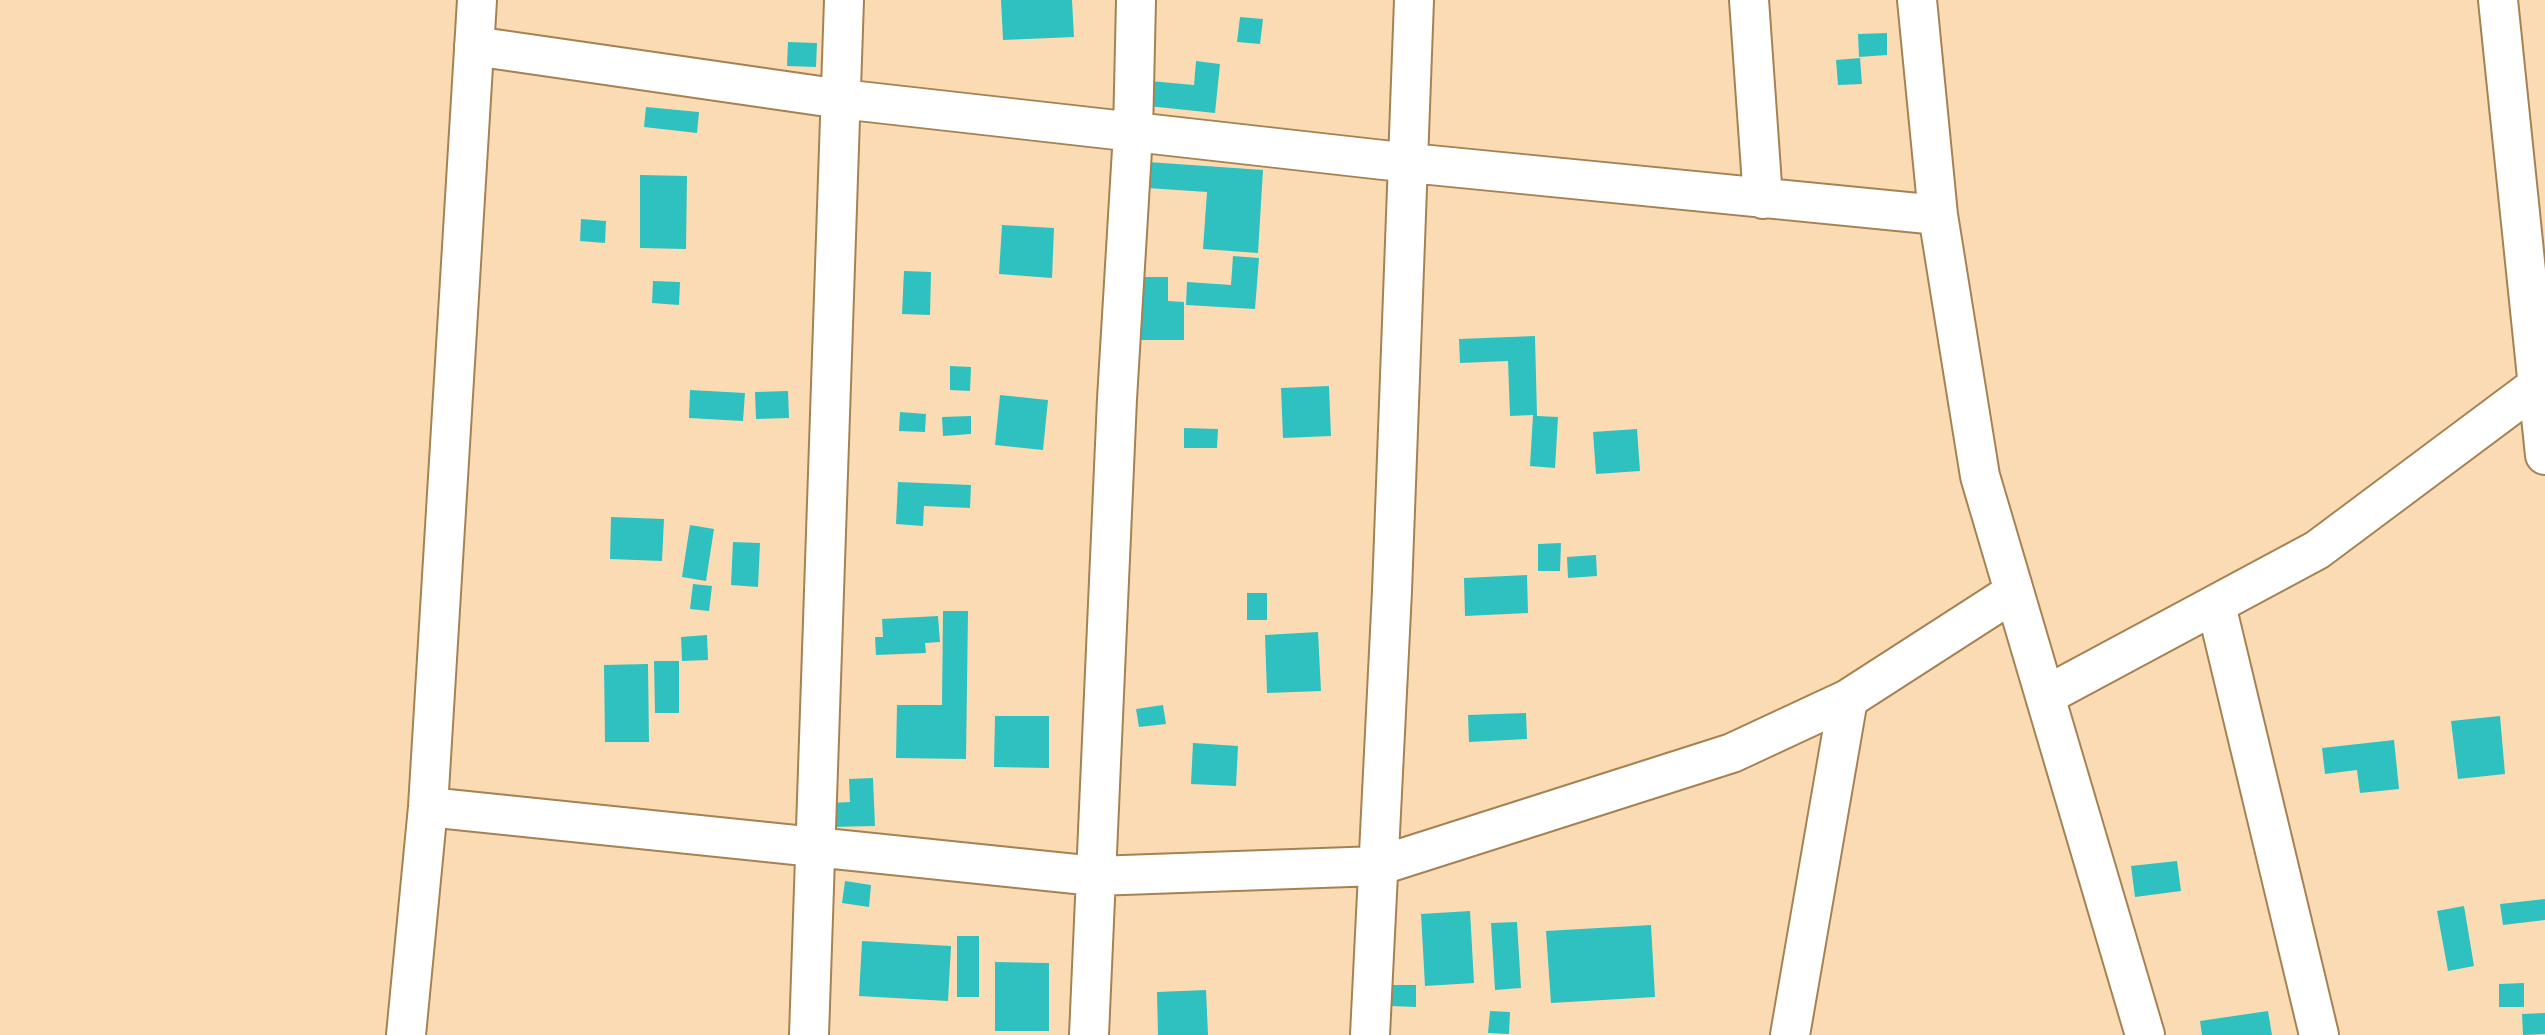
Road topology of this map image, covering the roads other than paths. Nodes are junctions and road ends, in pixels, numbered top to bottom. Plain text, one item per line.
1 (477, 0) edge
2 (844, 0) edge
3 (1136, 0) edge
4 (1414, 0) edge
5 (1749, 0) edge
6 (1917, 0) edge
7 (2498, 0) edge
8 (474, 46) junction
9 (841, 99) junction
10 (1133, 133) junction
11 (1410, 163) junction
12 (1763, 199) junction
13 (1937, 215) junction
14 (2538, 385) junction
15 (2545, 455) edge
16 (2014, 592) junction
17 (2216, 605) junction
18 (2045, 696) junction
19 (1848, 699) junction
20 (428, 807) junction
21 (816, 846) junction
22 (1378, 866) junction
23 (1095, 877) junction
24 (406, 1035) edge
25 (809, 1035) edge
26 (1089, 1035) edge
27 (1370, 1035) edge
28 (1790, 1035) edge
29 (2145, 1035) edge
30 (2319, 1035) edge

1 - 8 street
2 - 9 street
3 - 10 street
4 - 11 street
5 - 12 street
6 - 13 street
7 - 14 street
8 - 9 street
8 - 20 street
9 - 10 street
9 - 21 street
10 - 11 street
10 - 23 street
11 - 12 street
11 - 22 street
12 - 13 street
13 - 16 street
14 - 15 street
14 - 17 street
16 - 18 street
16 - 19 street
17 - 18 street
17 - 30 street
18 - 29 street
19 - 22 street
19 - 28 street
20 - 21 street
20 - 24 street
21 - 23 street
21 - 25 street
22 - 23 street
22 - 27 street
23 - 26 street

